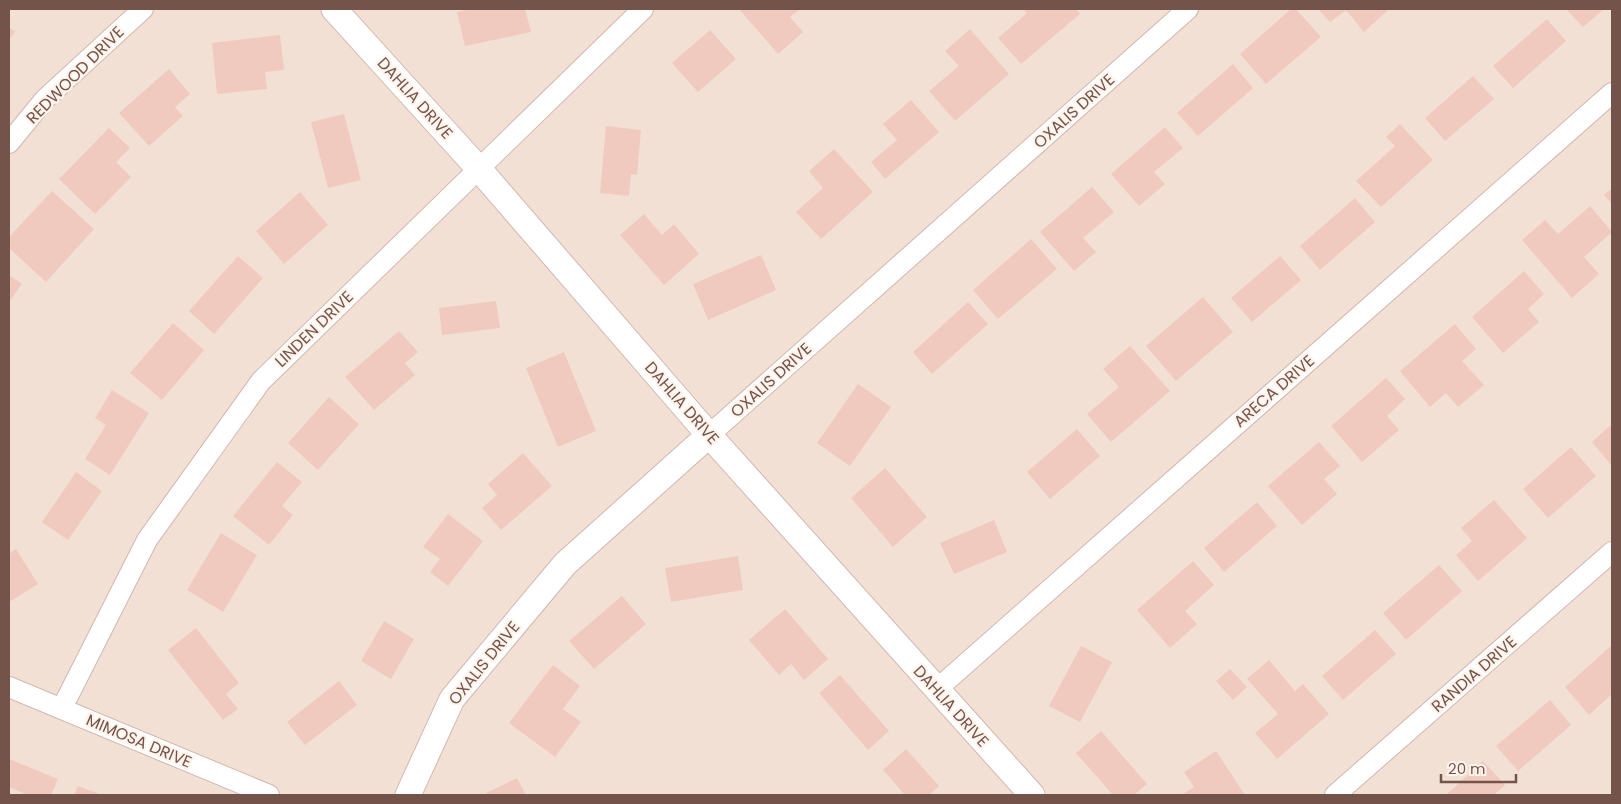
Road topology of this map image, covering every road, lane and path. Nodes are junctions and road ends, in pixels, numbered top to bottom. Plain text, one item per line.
1 (143, 9) edge
2 (334, 9) edge
3 (644, 9) edge
4 (1188, 9) edge
5 (1612, 93) edge
6 (9, 143) edge
7 (478, 169) junction
8 (709, 435) junction
9 (1612, 552) edge
10 (9, 687) edge
11 (936, 690) junction
12 (62, 708) junction
13 (269, 795) edge
14 (408, 795) edge
15 (1032, 795) edge
16 (1335, 795) edge

1 - 6 street, REDWOOD DRIVE
2 - 7 street, DAHLIA DRIVE
3 - 7 street, LINDEN DRIVE
4 - 8 street, OXALIS DRIVE
5 - 11 street, ARECA DRIVE
7 - 8 street, DAHLIA DRIVE
7 - 12 street, LINDEN DRIVE
8 - 11 street, DAHLIA DRIVE
8 - 14 street, OXALIS DRIVE
9 - 16 street, RANDIA DRIVE
10 - 12 street, MIMOSA DRIVE
11 - 15 street, DAHLIA DRIVE
12 - 13 street, MIMOSA DRIVE

